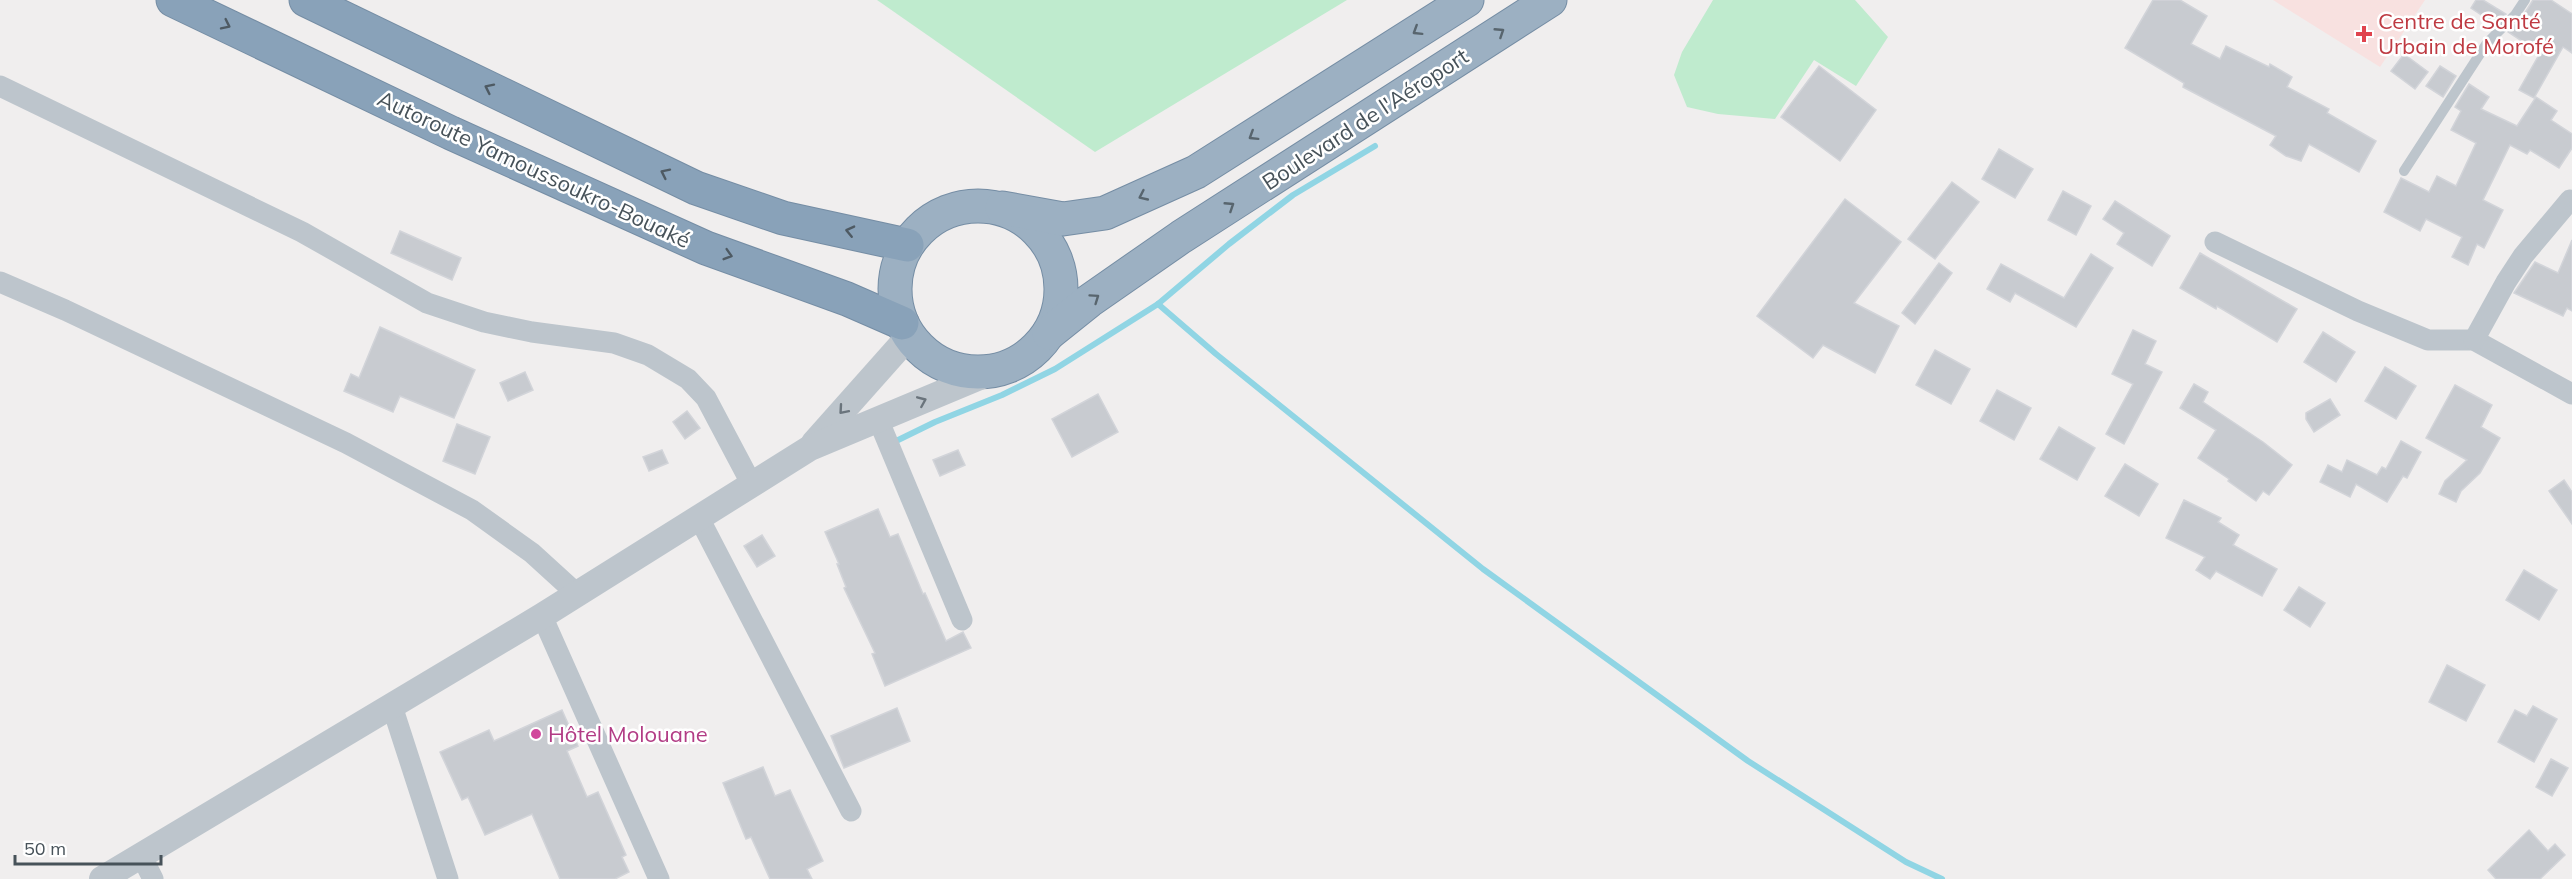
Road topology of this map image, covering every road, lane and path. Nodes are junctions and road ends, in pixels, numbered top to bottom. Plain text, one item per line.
1 (173, 0) edge
2 (306, 0) edge
3 (1467, 0) edge
4 (1550, 0) edge
5 (2525, 0) edge
6 (0, 87) edge
7 (2404, 171) dead end
8 (2570, 200) dead end
9 (1002, 208) junction
10 (2215, 242) dead end
11 (907, 245) junction
12 (0, 282) edge
13 (906, 329) junction
14 (1049, 333) junction
15 (2474, 340) junction
16 (994, 371) junction
17 (2572, 394) edge
18 (878, 419) junction
19 (810, 448) junction
20 (751, 483) junction
21 (698, 516) junction
22 (576, 594) junction
23 (542, 616) junction
24 (962, 620) dead end
25 (393, 706) junction
26 (851, 811) dead end
27 (141, 855) junction
28 (102, 879) edge
29 (153, 879) edge
30 (448, 879) edge
31 (658, 879) edge

1 -> 13 highway, Autoroute Yamoussoukro-Bouaké
11 -> 2 highway
3 -> 9 highway, Boulevard de l'Aéroport
14 -> 4 highway, Boulevard de l'Aéroport
5 - 7 lane
6 - 20 street
8 - 15 street
9 - 11 highway
9 - 14 highway
10 - 15 street
11 - 13 highway
12 - 22 street
13 - 16 highway
13 -> 19 street
14 - 16 highway
15 - 17 street
18 -> 16 street
18 - 19 street
18 - 24 street
19 - 20 street
20 - 21 street
21 - 22 street
21 - 26 street
22 - 23 street
23 - 25 street
23 - 31 street
25 - 27 street
25 - 30 street
27 - 28 street
27 - 29 street

